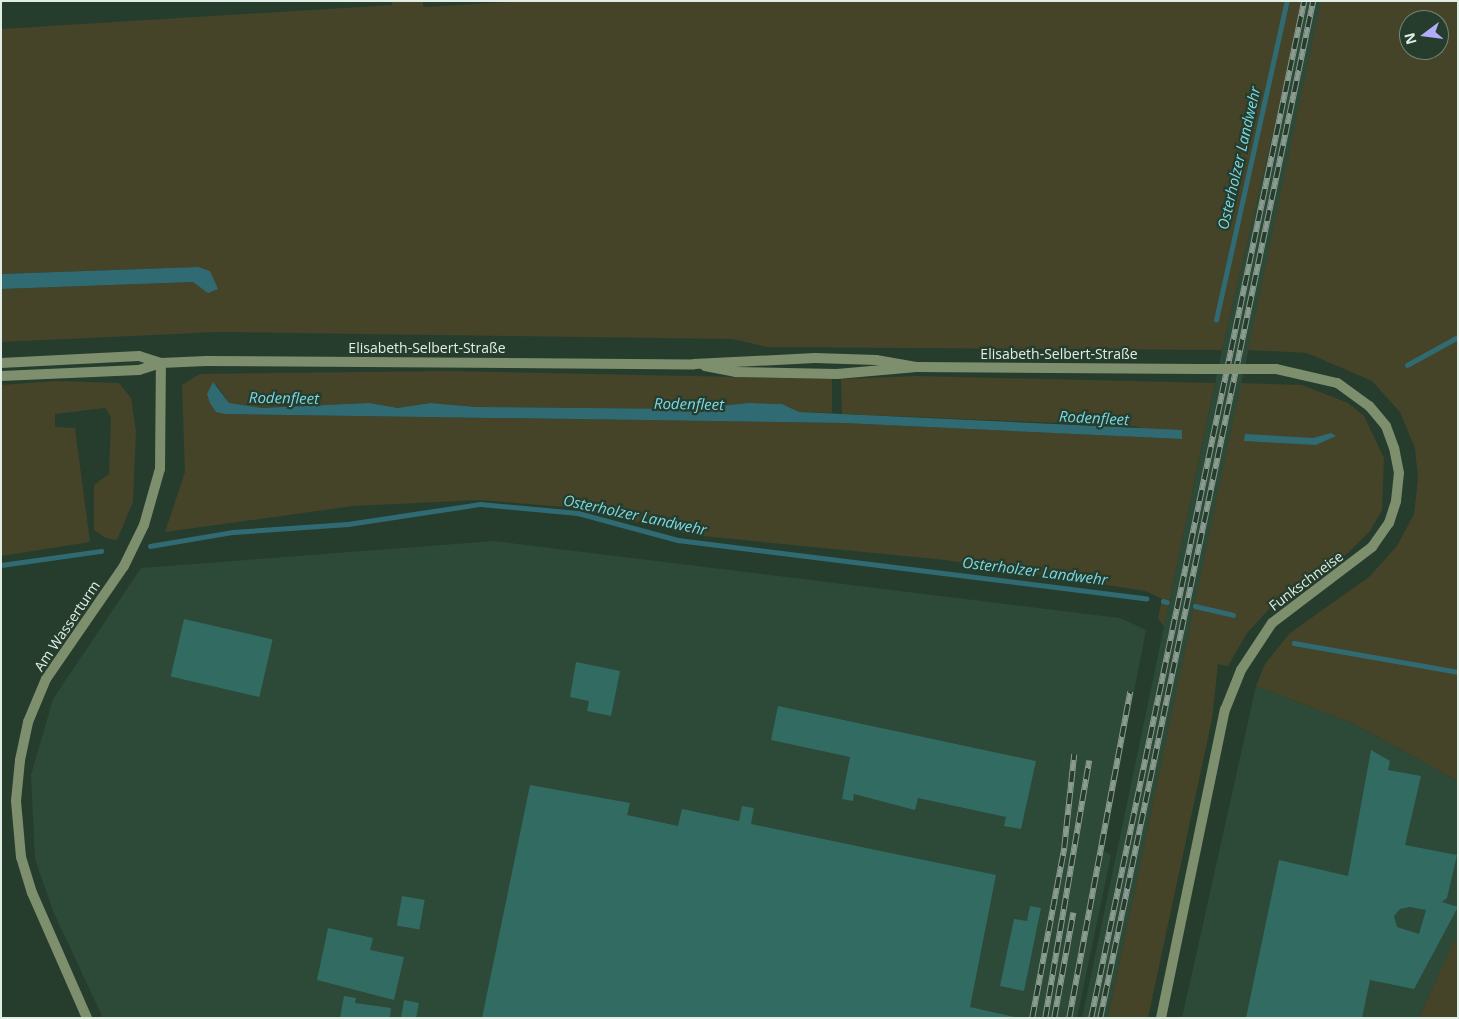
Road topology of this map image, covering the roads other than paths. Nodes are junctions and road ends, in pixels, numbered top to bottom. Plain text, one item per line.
1 (1, 362) edge
2 (161, 363) junction
3 (694, 364) junction
4 (917, 367) junction
5 (1200, 369) joint
6 (1, 376) edge
7 (87, 1018) edge
8 (1161, 1018) edge

1 - 2 street, Elisabeth-Selbert-Straße
2 - 3 street, Elisabeth-Selbert-Straße
2 - 6 street, Elisabeth-Selbert-Straße
2 - 7 street, Am Wasserturm
3 - 4 street, Elisabeth-Selbert-Straße
3 - 4 street, Elisabeth-Selbert-Straße
4 - 5 street, Elisabeth-Selbert-Straße
5 - 8 street, Funkschneise, bridge

